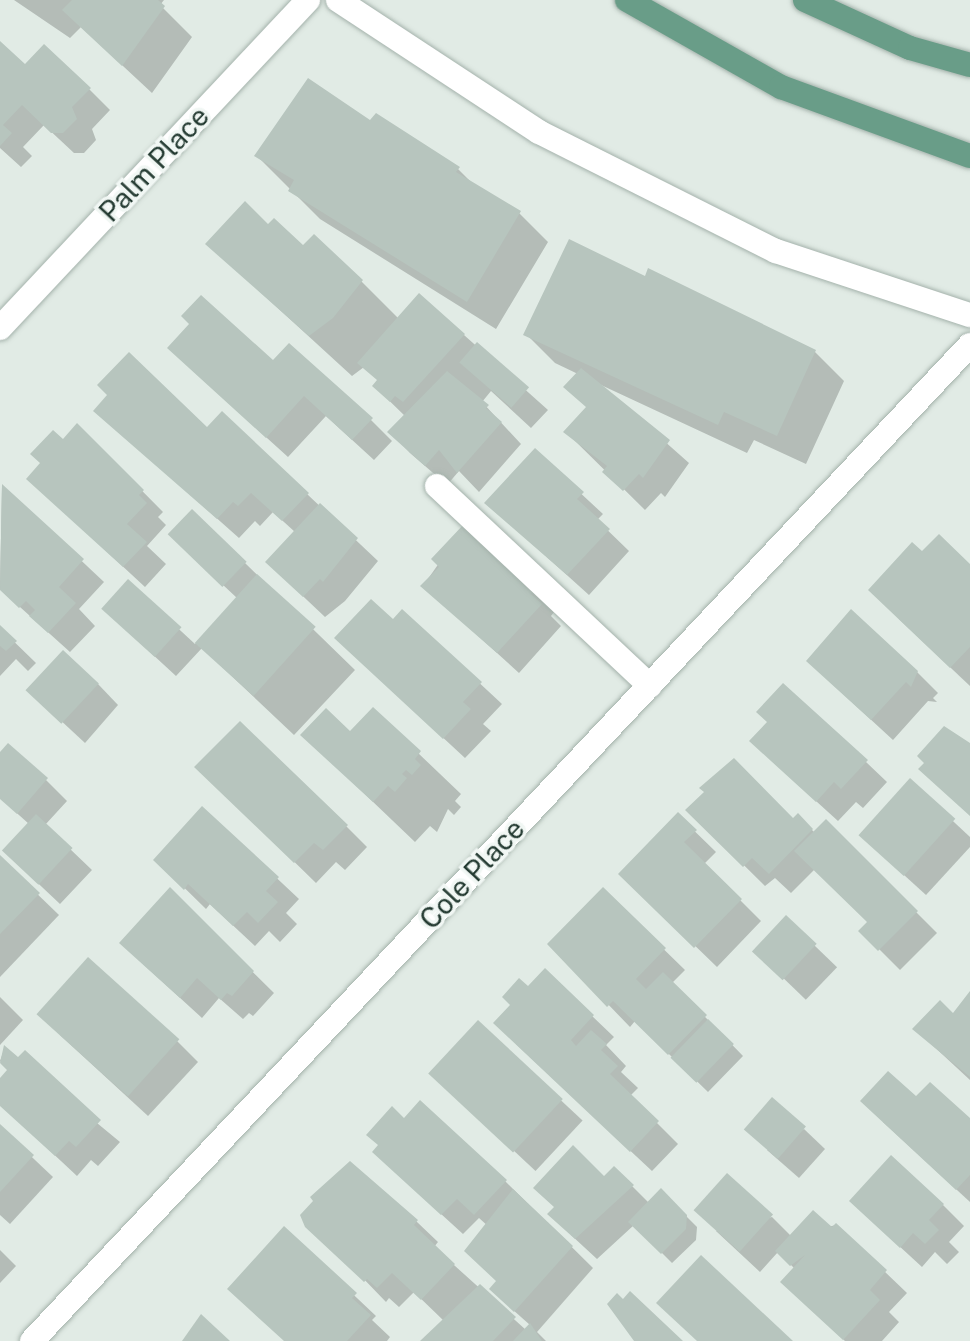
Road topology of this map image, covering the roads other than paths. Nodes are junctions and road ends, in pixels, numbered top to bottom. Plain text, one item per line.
1 (308, 0) edge
2 (338, 0) edge
3 (627, 0) edge
4 (805, 0) edge
5 (970, 65) edge
6 (970, 156) edge
7 (970, 315) edge
8 (0, 328) edge
9 (970, 345) edge
10 (437, 486) dead end
11 (650, 686) junction
12 (32, 1341) edge

1 - 8 street, Palm Place
2 - 7 street
3 - 6 main road
4 - 5 main road
9 - 11 street, Cole Place
10 - 11 street
11 - 12 street, Cole Place

